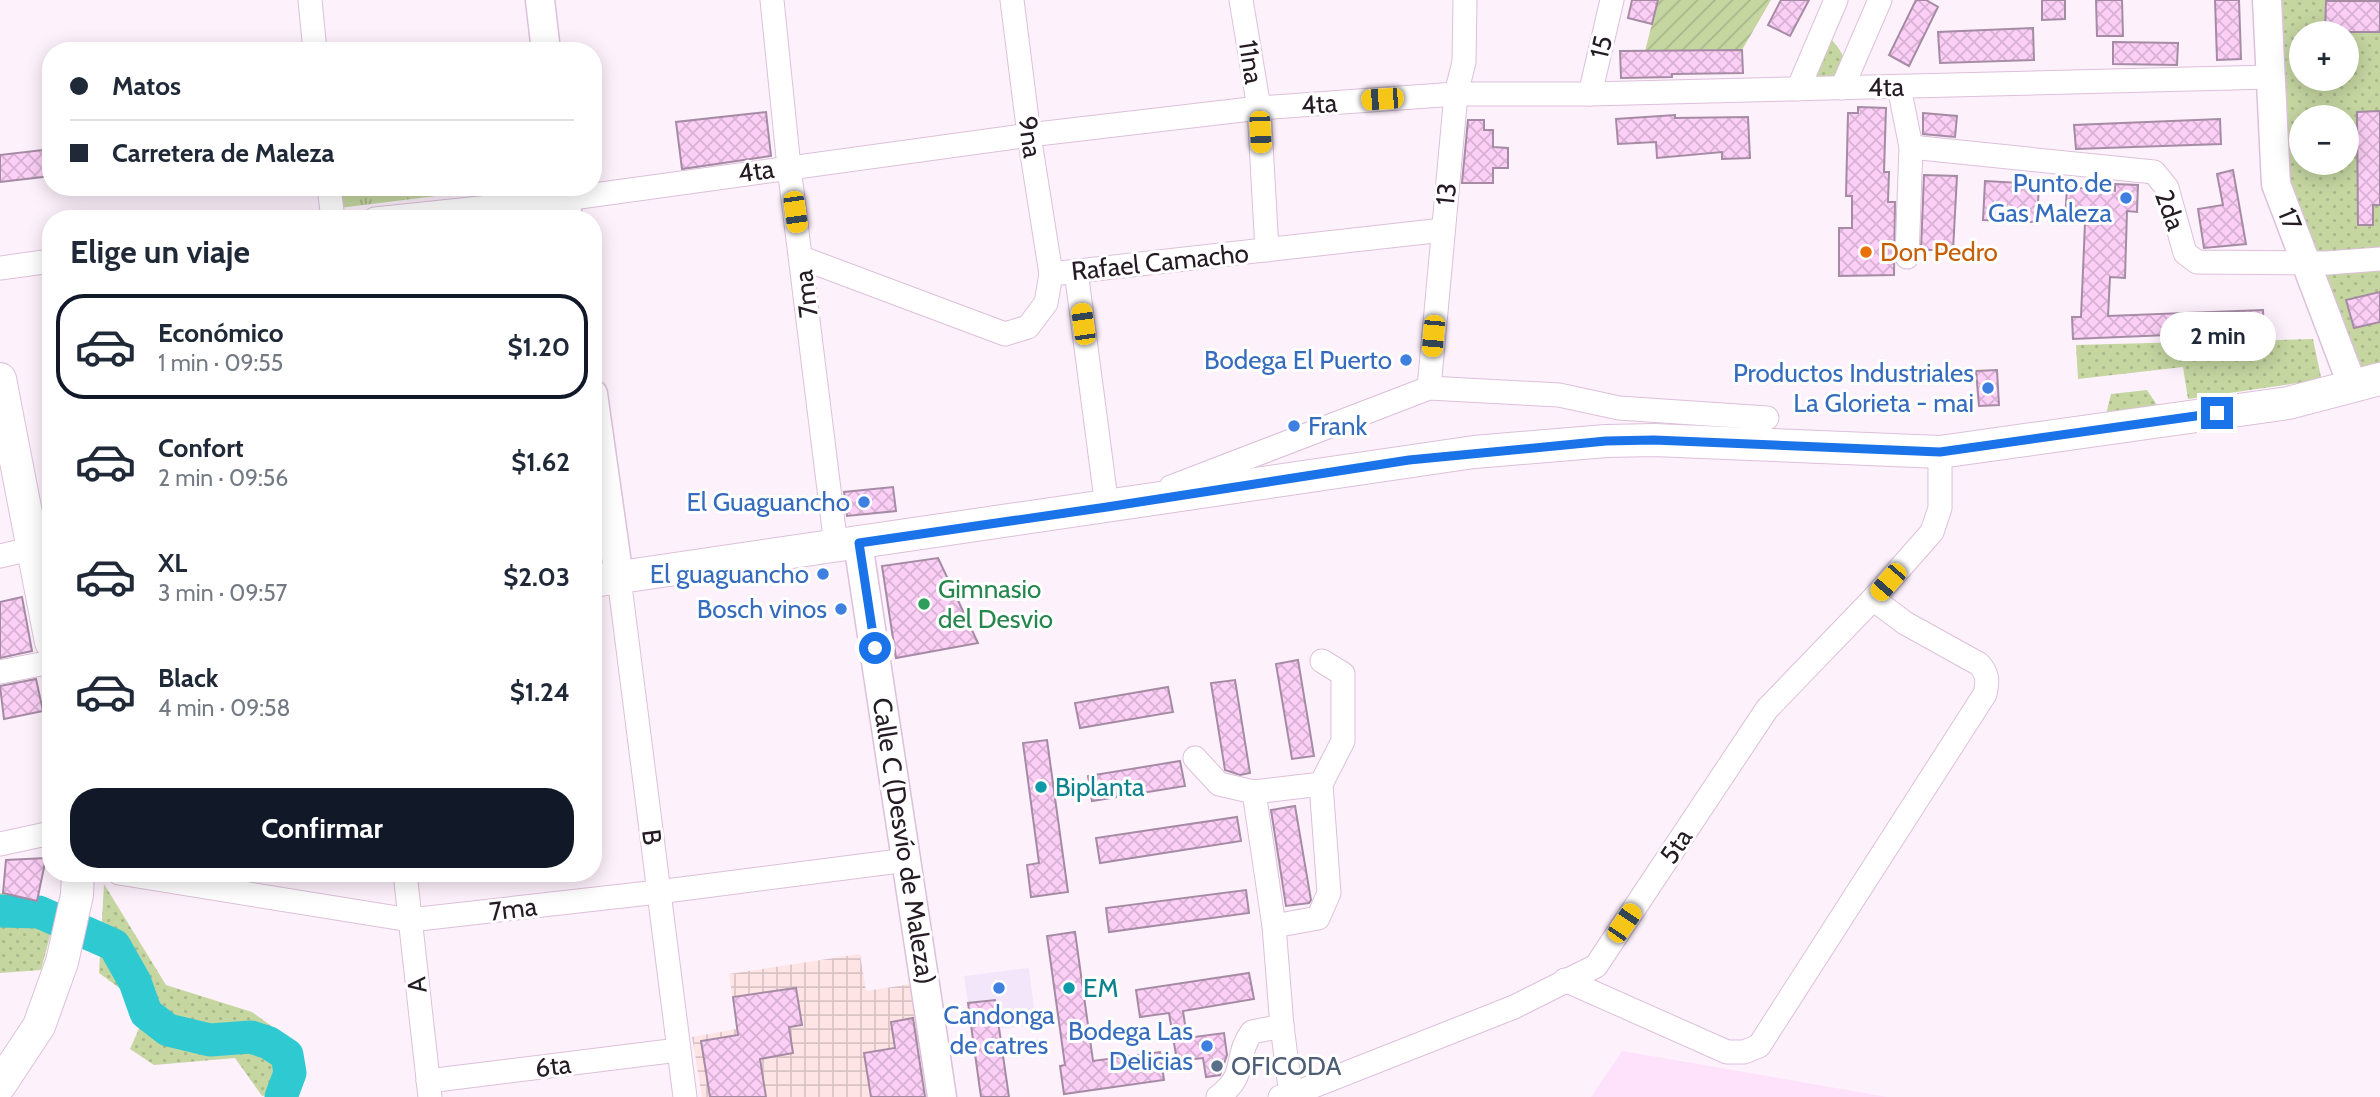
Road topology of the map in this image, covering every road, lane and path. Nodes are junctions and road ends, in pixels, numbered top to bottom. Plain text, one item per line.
1 (310, 0) edge
2 (540, 0) edge
3 (772, 0) edge
4 (1012, 0) edge
5 (1241, 0) edge
6 (1465, 0) edge
7 (1612, 0) edge
8 (1836, 0) edge
9 (1880, 0) edge
10 (2267, 0) edge
11 (314, 42) edge
12 (545, 42) edge
13 (2270, 78) junction
14 (1899, 87) junction
15 (1842, 88) junction
16 (1798, 89) junction
17 (1456, 94) junction
18 (1590, 94) junction
19 (1259, 108) junction
20 (1028, 135) junction
21 (1911, 147) junction
22 (789, 167) junction
23 (566, 202) edge
24 (476, 210) edge
25 (1443, 230) junction
26 (1267, 250) junction
27 (1907, 257) dead end
28 (802, 258) junction
29 (2380, 259) edge
30 (42, 262) edge
31 (2307, 263) junction
32 (0, 268) edge
33 (1076, 271) junction
34 (1051, 274) junction
35 (0, 379) edge
36 (2366, 383) edge
37 (1429, 388) junction
38 (1767, 418) dead end
39 (1940, 452) junction
40 (1119, 505) junction
41 (602, 523) edge
42 (847, 544) junction
43 (34, 548) junction
44 (0, 556) edge
45 (606, 580) edge
46 (42, 592) edge
47 (1873, 599) junction
48 (1322, 661) dead end
49 (42, 664) edge
50 (0, 672) edge
51 (1195, 758) dead end
52 (1321, 784) junction
53 (1254, 792) junction
54 (42, 834) edge
55 (0, 844) edge
56 (907, 860) junction
57 (175, 882) edge
58 (406, 882) edge
59 (77, 884) edge
60 (658, 892) junction
61 (410, 920) junction
62 (1274, 926) junction
63 (1565, 980) junction
64 (1282, 1026) junction
65 (678, 1050) junction
66 (0, 1085) edge
67 (429, 1089) edge
68 (1285, 1096) edge
69 (685, 1097) edge
70 (942, 1097) edge
71 (1218, 1097) edge

1 - 11 street
2 - 12 street
3 - 22 street, 7ma
4 - 20 street, 9na
5 - 19 street, 11na
6 - 17 street, 13
7 - 18 street, 15
8 - 16 street
9 - 15 street
10 - 13 street, 17
13 - 14 street, 4ta
13 - 31 street, 17
14 - 15 street, 4ta
14 - 21 street
15 - 16 street, 4ta
16 - 18 street, 4ta
17 - 18 street, 4ta
17 - 19 street, 4ta
17 - 25 street, 13
19 - 20 street, 4ta
19 - 26 street, 11na
20 - 22 street, 4ta
20 - 34 street, 9na
21 - 27 street
21 - 31 street, 2da
22 - 23 street, 4ta
22 - 28 street, 7ma
23 - 24 street, 4ta
25 - 26 street, Rafael Camacho
25 - 37 street, 13
26 - 33 street, Rafael Camacho
28 - 34 street, Rafael Camacho
28 - 42 street, 7ma
29 - 31 street, 2da
30 - 32 street
31 - 36 street, 17
33 - 34 street, Rafael Camacho
33 - 40 street
35 - 43 main road
36 - 39 main road
37 - 38 street
37 - 40 street
39 - 40 main road
39 - 47 street, 5ta
40 - 42 main road
41 - 45 street
42 - 45 main road
42 - 56 street, Calle C (Desvío de Maleza)
43 - 44 street
43 - 46 main road
45 - 60 street, B
47 - 63 street, 5ta
47 - 63 street
48 - 52 street
49 - 50 street
51 - 53 street
52 - 53 street
52 - 62 street
53 - 62 street
54 - 55 street
56 - 60 street, 7ma
56 - 70 street, Calle C (Desvío de Maleza)
57 - 61 street, 7ma
58 - 61 street, A
59 - 66 main road
60 - 61 street, 7ma
60 - 65 street, B
61 - 67 street, A
62 - 64 street
63 - 68 street, 5ta
64 - 68 street
64 - 71 street
65 - 67 street, 6ta
65 - 69 street, B

